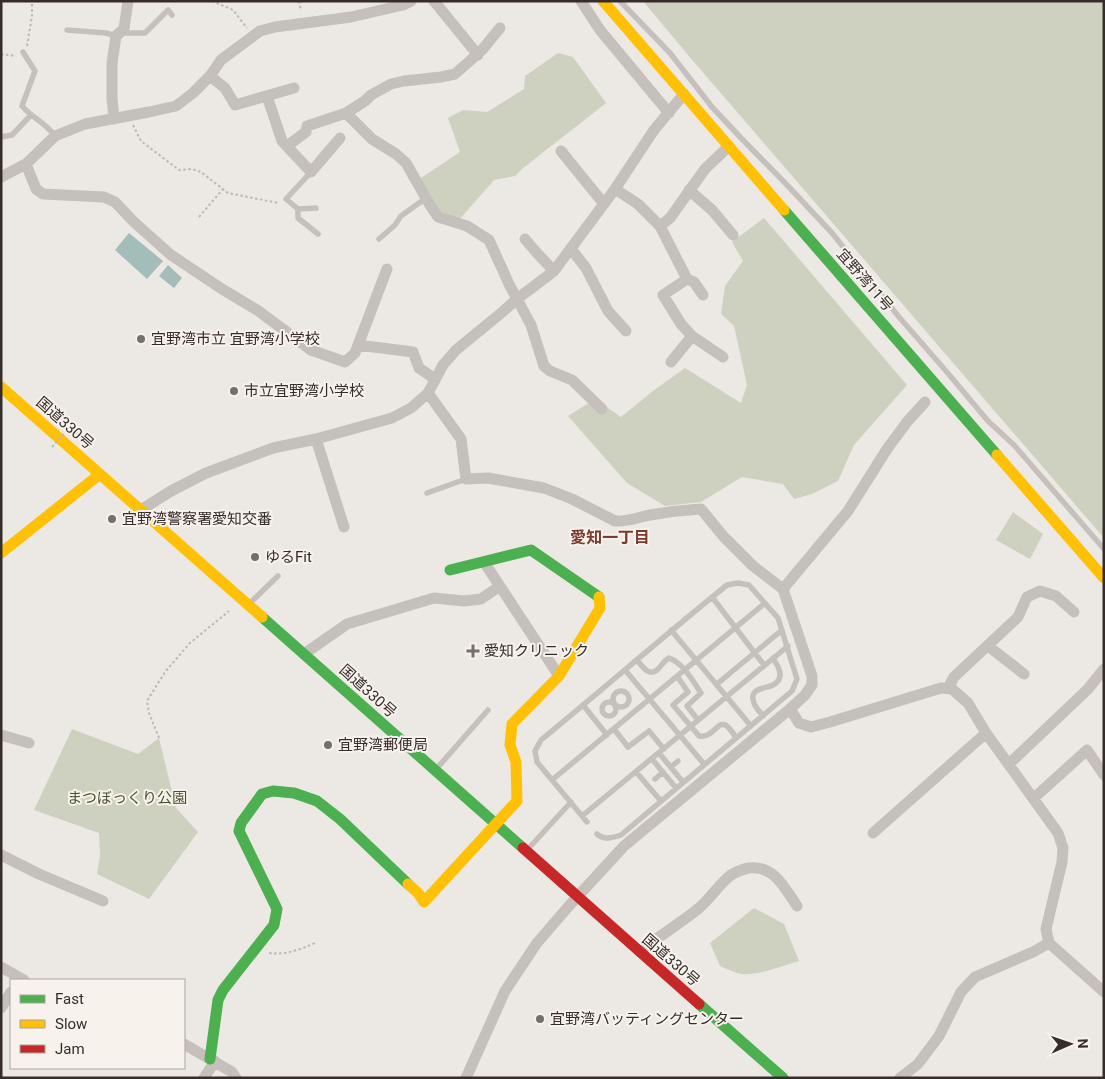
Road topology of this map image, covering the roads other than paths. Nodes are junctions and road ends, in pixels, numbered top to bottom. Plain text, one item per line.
1 (128, 1) edge
2 (411, 1) edge
3 (434, 1) edge
4 (581, 1) edge
5 (603, 1) edge
6 (620, 1) edge
7 (613, 12) junction
8 (172, 15) dead end
9 (500, 28) dead end
10 (67, 30) dead end
11 (600, 30) junction
12 (118, 34) junction
13 (25, 55) road end
14 (478, 55) junction
15 (210, 76) junction
16 (294, 88) dead end
17 (684, 94) junction
18 (267, 96) junction
19 (346, 113) junction
20 (669, 113) junction
21 (31, 115) junction
22 (114, 119) junction
23 (55, 136) junction
24 (1, 137) edge
25 (340, 138) dead end
26 (287, 146) junction
27 (729, 146) junction
28 (561, 151) dead end
29 (26, 164) junction
30 (311, 172) junction
31 (1, 177) edge
32 (615, 189) junction
33 (689, 190) junction
34 (426, 198) junction
35 (604, 204) junction
36 (316, 208) dead end
37 (298, 209) junction
38 (660, 226) junction
39 (318, 234) dead end
40 (733, 235) dead end
41 (379, 239) dead end
42 (525, 239) dead end
43 (572, 250) junction
44 (387, 269) dead end
45 (554, 272) junction
46 (687, 279) junction
47 (703, 295) dead end
48 (517, 299) junction
49 (626, 331) dead end
50 (692, 336) junction
51 (358, 345) junction
52 (723, 358) dead end
53 (671, 362) dead end
54 (435, 379) junction
55 (1, 386) edge
56 (428, 394) junction
57 (925, 402) dead end
58 (602, 409) dead end
59 (316, 439) junction
60 (100, 474) junction
61 (466, 479) junction
62 (427, 493) dead end
63 (141, 510) junction
64 (344, 527) dead end
65 (1104, 549) edge
66 (1, 553) edge
67 (484, 562) junction
68 (450, 570) dead end
69 (278, 576) dead end
70 (1104, 578) edge
71 (500, 586) junction
72 (782, 589) junction
73 (712, 597) junction
74 (765, 603) junction
75 (248, 605) junction
76 (1074, 612) dead end
77 (736, 627) junction
78 (671, 630) junction
79 (782, 630) junction
80 (788, 646) junction
81 (988, 646) junction
82 (754, 652) junction
83 (304, 654) junction
84 (773, 658) junction
85 (637, 660) junction
86 (696, 660) junction
87 (764, 665) junction
88 (1104, 669) edge
89 (625, 670) junction
90 (684, 670) junction
91 (1024, 674) dead end
92 (560, 676) junction
93 (677, 676) junction
94 (716, 684) junction
95 (638, 686) junction
96 (948, 688) junction
97 (628, 695) junction
98 (726, 696) junction
99 (649, 699) junction
100 (584, 705) junction
101 (615, 705) junction
102 (790, 709) junction
103 (488, 710) dead end
104 (604, 714) junction
105 (763, 716) junction
106 (596, 720) junction
107 (698, 720) junction
108 (690, 726) junction
109 (751, 726) junction
110 (614, 729) junction
111 (986, 733) junction
112 (1, 735) edge
113 (606, 735) junction
114 (679, 736) junction
115 (736, 738) junction
116 (29, 743) dead end
117 (662, 751) junction
118 (652, 759) junction
119 (678, 761) dead end
120 (704, 764) junction
121 (1009, 764) junction
122 (671, 767) junction
123 (435, 770) junction
124 (636, 772) junction
125 (663, 772) junction
126 (1104, 775) edge
127 (655, 779) dead end
128 (552, 780) junction
129 (683, 782) junction
130 (676, 788) junction
131 (1034, 798) junction
132 (661, 801) junction
133 (570, 802) junction
134 (582, 816) junction
135 (587, 822) dead end
136 (496, 824) junction
137 (873, 833) dead end
138 (597, 834) dead end
139 (526, 851) junction
140 (1, 855) edge
141 (578, 897) junction
142 (103, 901) dead end
143 (797, 906) dead end
144 (1049, 943) junction
145 (640, 952) junction
146 (1, 967) edge
147 (19, 979) edge
148 (1104, 992) edge
149 (10, 994) edge
150 (1, 1008) edge
151 (185, 1045) edge
152 (212, 1060) junction
153 (204, 1078) edge
154 (236, 1078) edge
155 (466, 1078) edge
156 (783, 1078) edge
157 (900, 1078) edge

1 - 12 street
2 - 15 street
3 - 14 street
4 - 11 street
5 - 7 main road, 宜野湾11号
6 - 65 lane
7 - 11 street
7 - 17 main road, 宜野湾11号
8 - 12 lane
9 - 14 street
10 - 12 lane
11 - 20 street
12 - 22 street
13 - 21 lane
14 - 19 street
15 - 18 street
15 - 22 street
16 - 18 street
17 - 20 street
17 - 27 main road, 宜野湾11号
18 - 26 street
19 - 26 street
19 - 34 street
20 - 32 street
21 - 23 lane
21 - 24 lane
22 - 23 street
23 - 29 street
25 - 30 street
26 - 30 street
27 - 33 street
27 - 70 main road, 宜野湾11号
28 - 35 street
29 - 31 street
29 - 51 street
30 - 37 lane
32 - 35 street
32 - 38 street
33 - 38 street
33 - 40 street
34 - 41 lane
34 - 48 street
35 - 43 street
36 - 37 lane
37 - 39 lane
38 - 46 street
42 - 45 street
43 - 45 street
43 - 49 street
44 - 51 street
45 - 48 street
46 - 47 street
46 - 50 street
48 - 54 street
48 - 58 street
50 - 52 street
50 - 53 street
51 - 54 street
54 - 56 street
55 - 60 main road, 国道330号
56 - 59 street
56 - 61 street
57 - 72 street
59 - 63 street
59 - 64 street
60 - 63 main road, 国道330号
60 - 66 main road
61 - 62 lane
61 - 72 street
63 - 75 main road, 国道330号
67 - 68 main road
67 - 71 street
67 - 92 main road
69 - 75 lane
71 - 83 street
71 - 92 street
72 - 102 street
73 - 74 lane
73 - 77 lane
73 - 78 lane
74 - 77 lane
74 - 79 lane
75 - 83 main road, 国道330号
76 - 81 street
77 - 82 lane
77 - 86 lane
78 - 85 lane
78 - 86 lane
79 - 80 lane
79 - 82 lane
80 - 84 lane
80 - 105 lane
81 - 91 street
81 - 96 street
82 - 87 lane
82 - 94 lane
83 - 123 main road, 国道330号
84 - 87 lane
84 - 105 lane
85 - 89 lane
85 - 90 lane
86 - 90 lane
86 - 94 lane
87 - 98 lane
88 - 121 street
89 - 95 lane
89 - 100 lane
90 - 93 lane
90 - 107 lane
92 - 136 main road
93 - 99 lane
93 - 108 lane
94 - 98 lane
95 - 97 lane
95 - 99 lane
96 - 102 street
96 - 111 street
97 - 101 lane
97 - 101 lane
98 - 107 lane
98 - 109 lane
99 - 110 lane
99 - 114 lane
100 - 106 lane
100 - 128 lane
101 - 104 lane
101 - 104 lane
102 - 141 street
103 - 123 lane
104 - 106 lane
105 - 109 lane
106 - 113 lane
107 - 108 lane
108 - 114 lane
108 - 115 lane
109 - 115 lane
110 - 113 lane
110 - 117 lane
111 - 121 street
111 - 137 street
112 - 116 street
113 - 128 lane
114 - 117 lane
114 - 120 lane
115 - 120 lane
117 - 118 lane
117 - 122 lane
118 - 124 lane
118 - 125 lane
119 - 122 lane
120 - 129 lane
121 - 131 street
122 - 129 lane
123 - 136 main road, 国道330号
124 - 132 lane
124 - 134 lane
125 - 127 lane
125 - 130 lane
126 - 131 street
128 - 133 lane
129 - 130 lane
130 - 132 lane
131 - 144 street
132 - 138 lane
133 - 134 lane
133 - 139 lane
134 - 135 lane
136 - 139 main road, 国道330号
136 - 152 main road
139 - 141 main road, 国道330号
140 - 142 street
141 - 145 main road, 国道330号
141 - 155 street
143 - 145 street
144 - 148 street
144 - 157 street
145 - 156 main road, 国道330号
146 - 147 street
149 - 150 street
151 - 152 street
152 - 153 street
152 - 154 street

